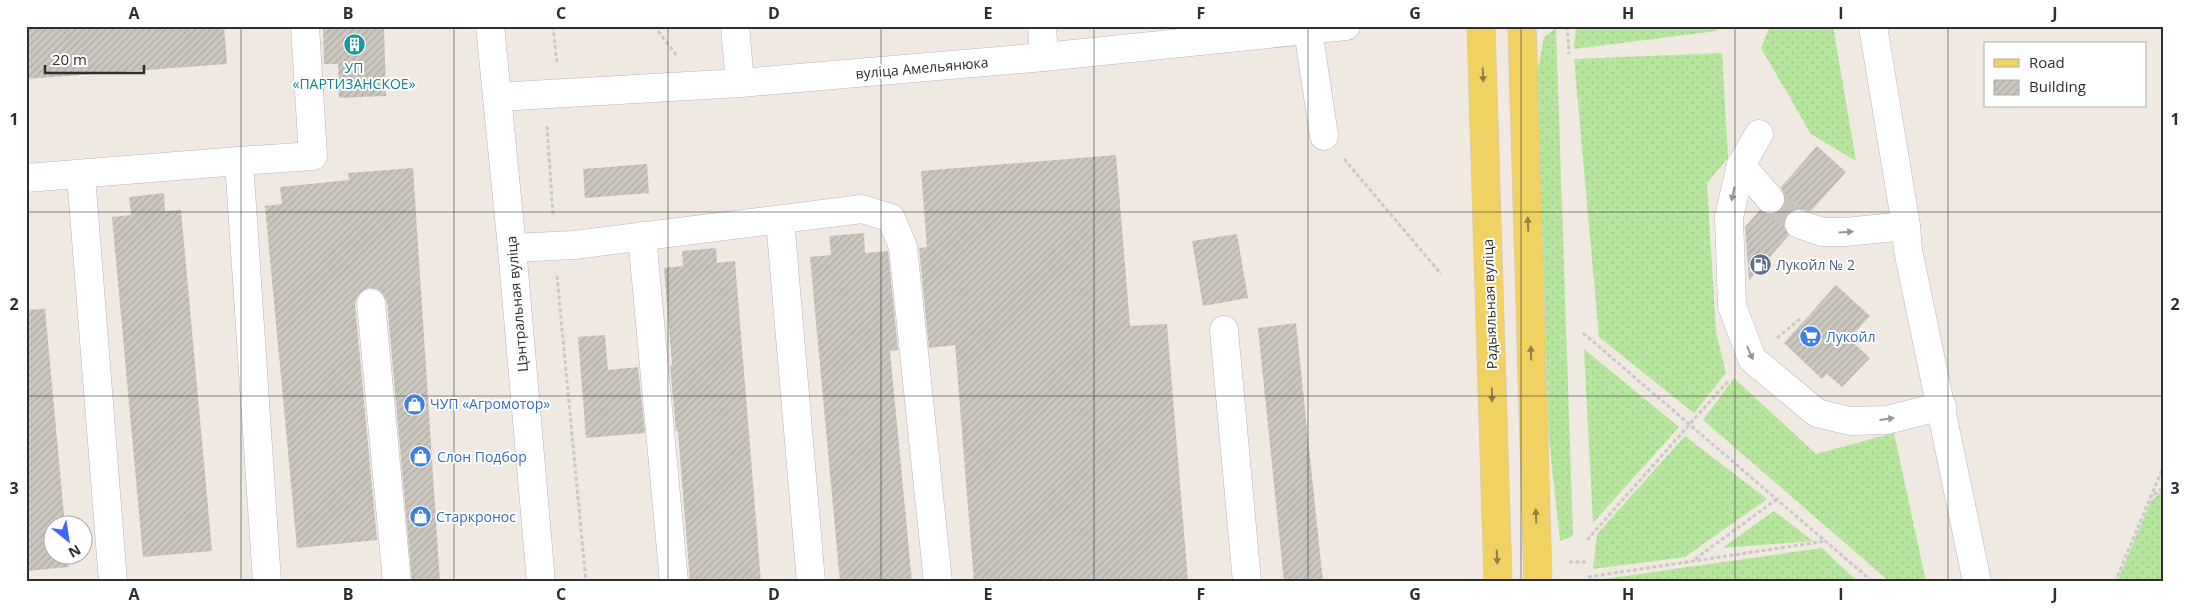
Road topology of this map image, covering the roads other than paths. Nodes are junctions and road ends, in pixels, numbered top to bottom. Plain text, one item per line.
1 (305, 26) edge
2 (490, 26) edge
3 (735, 26) edge
4 (1042, 26) edge
5 (1346, 26) edge
6 (1481, 26) edge
7 (1522, 26) edge
8 (1872, 26) edge
9 (1308, 30) junction
10 (1044, 57) junction
11 (740, 84) junction
12 (497, 97) junction
13 (1758, 134) dead end
14 (1324, 136) road end
15 (239, 161) junction
16 (1741, 166) junction
17 (81, 175) junction
18 (26, 178) edge
19 (1770, 199) tunnel mouth
20 (780, 220) junction
21 (1799, 224) tunnel mouth
22 (1906, 226) junction
23 (642, 236) junction
24 (512, 248) junction
25 (371, 303) dead end
26 (1224, 330) dead end
27 (1942, 406) junction
28 (113, 582) edge
29 (267, 582) edge
30 (397, 582) edge
31 (541, 582) edge
32 (674, 582) edge
33 (811, 582) edge
34 (938, 582) edge
35 (1247, 582) edge
36 (1498, 582) edge
37 (1538, 582) edge
38 (1977, 582) edge

1 - 15 street
2 - 12 street, Цэнтральная вуліца
3 - 11 street
4 - 10 street
5 - 9 street, вуліца Амельянюка
6 -> 36 main road, Радыяльная вуліца
37 -> 7 main road
8 - 22 street
9 - 10 street, вуліца Амельянюка
9 - 14 street
10 - 11 street, вуліца Амельянюка
11 - 12 street, вуліца Амельянюка
12 - 24 street, Цэнтральная вуліца
13 - 16 street
15 - 17 street
15 - 29 street
16 - 19 street
16 -> 27 street
17 - 18 street
17 - 28 street
20 - 23 street
20 - 33 street
20 - 34 street
21 -> 22 street
22 - 27 street
23 - 24 street
23 - 32 street
24 - 31 street, Цэнтральная вуліца
25 - 30 street
26 - 35 street
27 - 38 street

